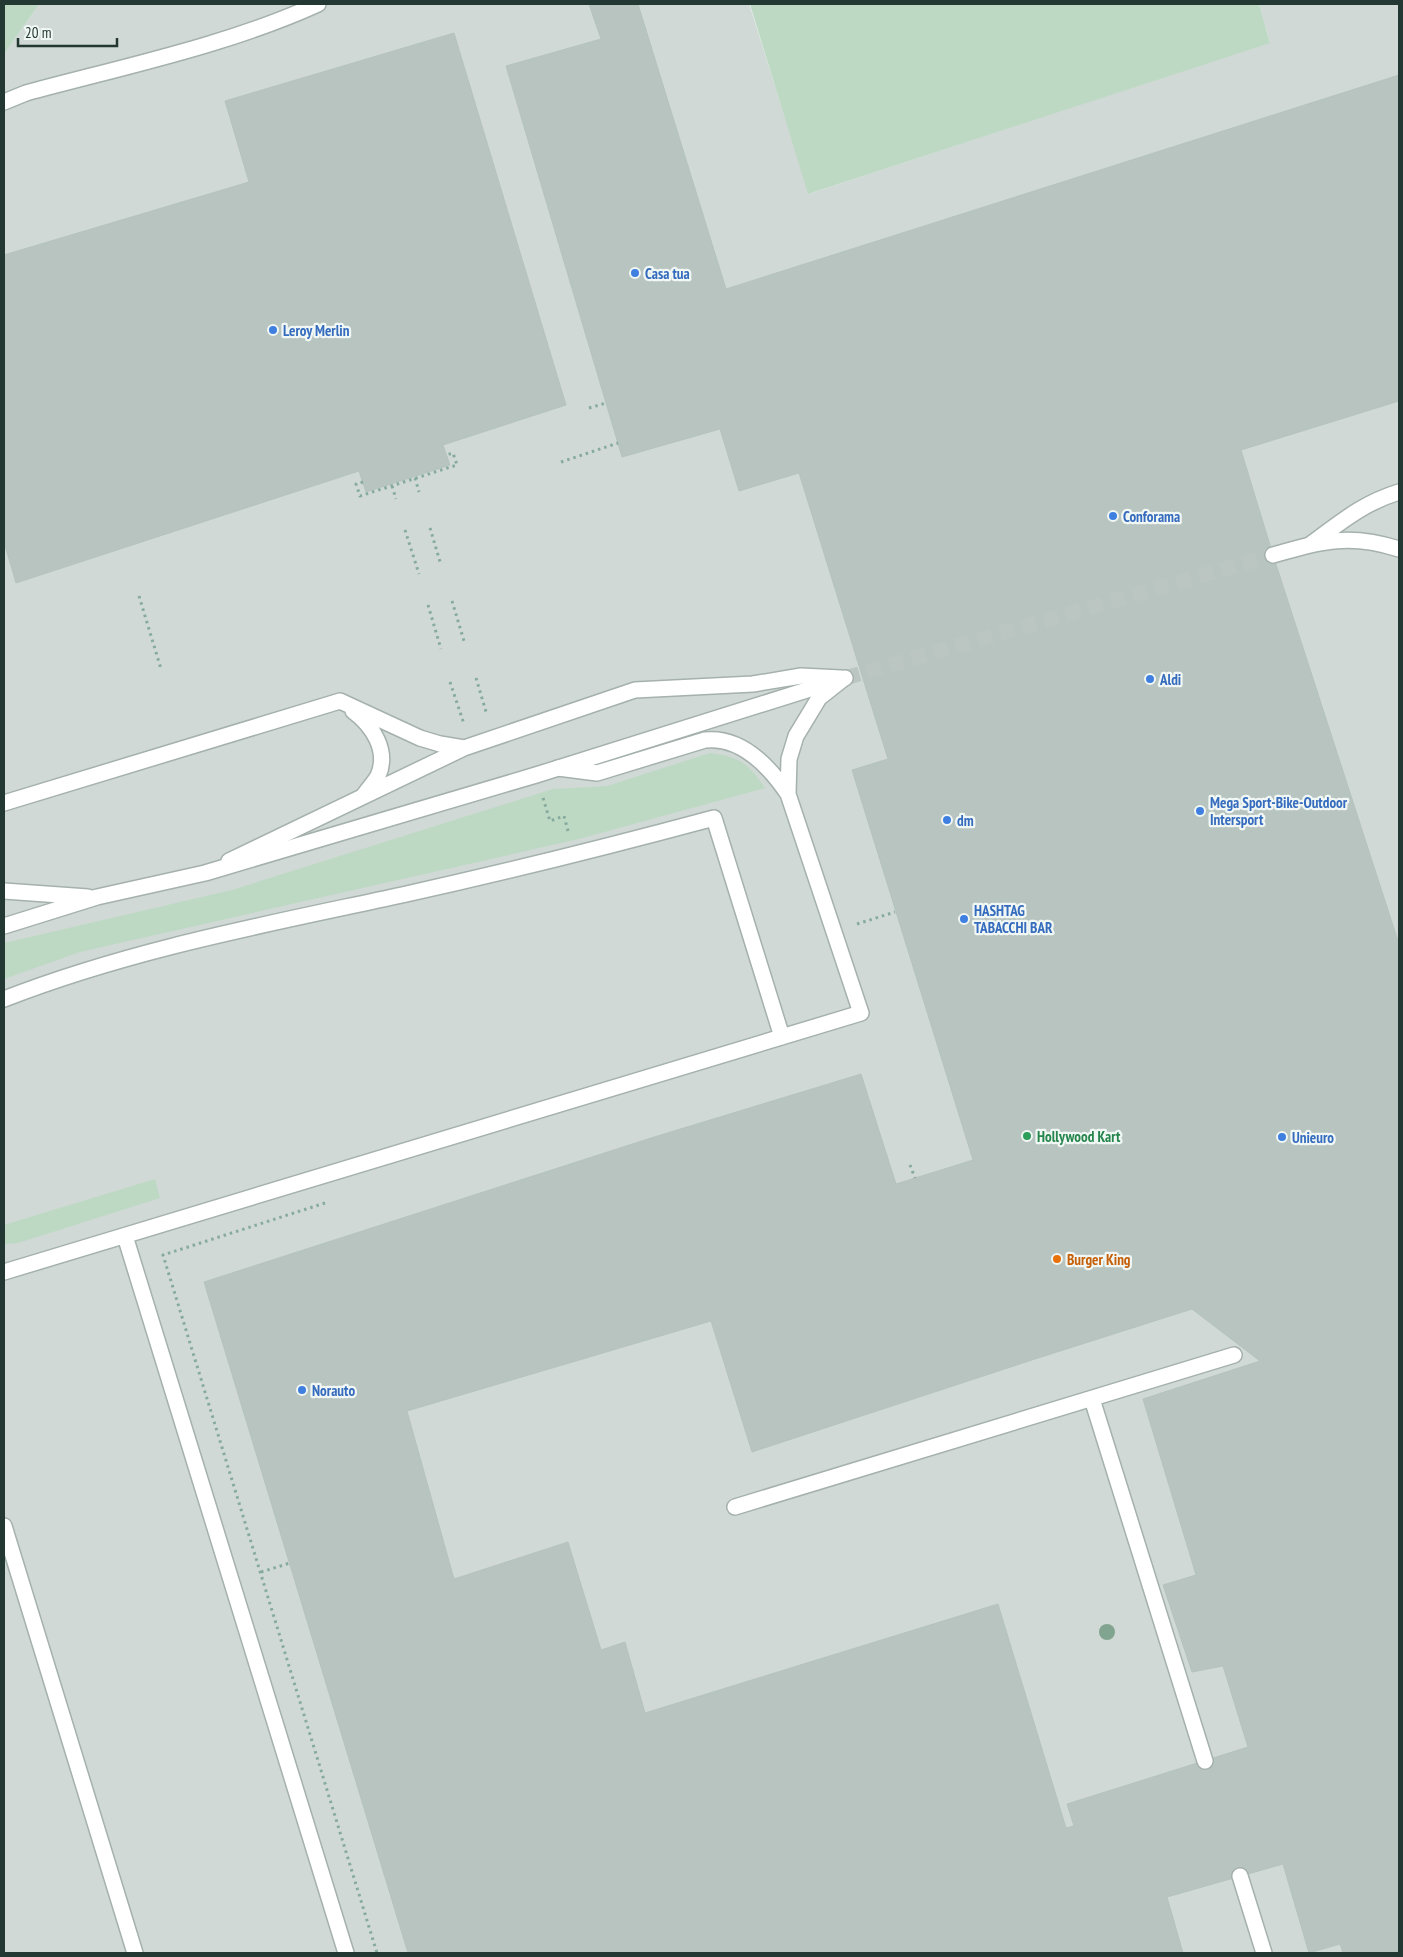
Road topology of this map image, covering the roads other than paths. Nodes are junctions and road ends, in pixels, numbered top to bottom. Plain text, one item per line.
1 (318, 4) edge
2 (4, 102) edge
3 (1399, 492) edge
4 (1310, 544) junction
5 (1399, 549) edge
6 (1273, 555) tunnel mouth
7 (845, 678) junction
8 (340, 701) junction
9 (465, 740) junction
10 (558, 768) junction
11 (788, 794) junction
12 (363, 797) junction
13 (4, 803) edge
14 (205, 873) junction
15 (4, 891) edge
16 (97, 897) junction
17 (4, 926) edge
18 (4, 999) edge
19 (782, 1036) junction
20 (125, 1236) junction
21 (4, 1272) edge
22 (1234, 1355) dead end
23 (1092, 1398) junction
24 (735, 1507) dead end
25 (4, 1526) edge
26 (1204, 1761) dead end
27 (1240, 1876) dead end
28 (135, 1953) edge
29 (346, 1953) edge
30 (1264, 1953) edge

1 - 2 street
3 - 4 street
4 - 5 street
4 - 6 street
7 - 9 street
7 - 10 street
7 - 11 street
8 - 9 street
8 - 12 street
8 - 13 street
9 - 12 street
10 - 11 street
10 - 14 street
11 - 19 street
12 - 14 street
14 - 16 street
15 - 16 street
16 - 17 street
18 - 19 street
19 - 20 street
20 - 21 street
20 - 29 street
22 - 23 street
23 - 24 street
23 - 26 street
25 - 28 street
27 - 30 street

